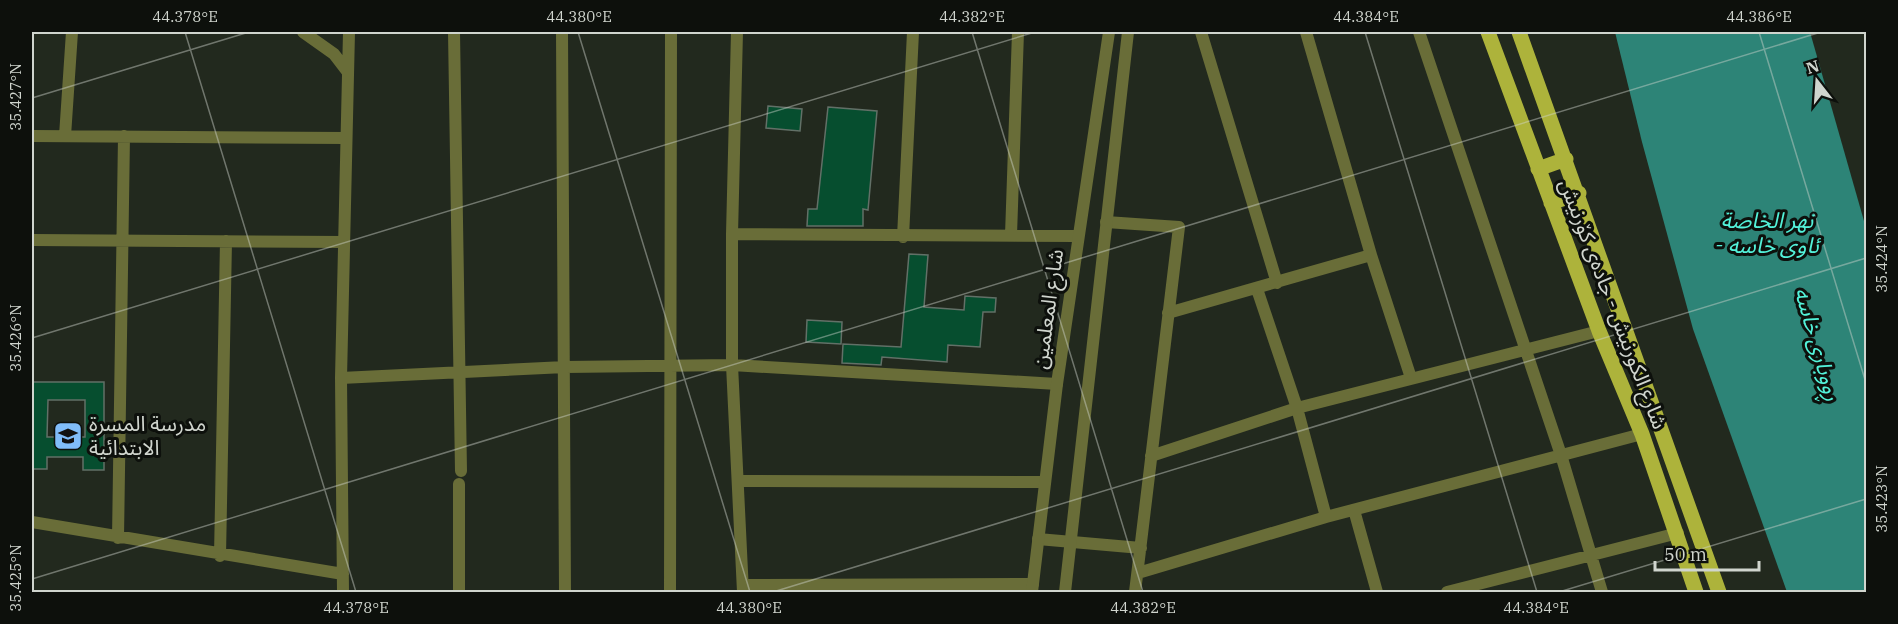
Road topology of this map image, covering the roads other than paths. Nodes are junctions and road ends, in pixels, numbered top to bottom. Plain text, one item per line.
1 (72, 32) edge
2 (303, 32) edge
3 (349, 32) edge
4 (454, 32) edge
5 (562, 32) edge
6 (671, 32) edge
7 (737, 32) edge
8 (913, 32) edge
9 (1018, 32) edge
10 (1109, 32) edge
11 (1128, 32) edge
12 (1201, 32) edge
13 (1305, 32) edge
14 (1419, 32) edge
15 (1488, 32) edge
16 (1519, 32) edge
17 (347, 71) junction
18 (32, 136) edge
19 (65, 136) junction
20 (124, 136) junction
21 (346, 138) junction
22 (1566, 159) junction
23 (1538, 169) junction
24 (1579, 193) junction
25 (1551, 203) junction
26 (1107, 222) junction
27 (732, 234) junction
28 (1011, 235) junction
29 (1077, 236) junction
30 (903, 237) junction
31 (32, 240) edge
32 (123, 241) junction
33 (226, 242) junction
34 (344, 242) junction
35 (1371, 255) junction
36 (1277, 284) junction
37 (1257, 289) junction
38 (1168, 313) junction
39 (1599, 331) junction
40 (1524, 350) junction
41 (732, 365) junction
42 (669, 366) junction
43 (565, 367) junction
44 (461, 371) junction
45 (341, 378) junction
46 (1411, 378) junction
47 (1057, 384) junction
48 (1297, 408) junction
49 (1642, 434) junction
50 (1561, 455) junction
51 (1151, 456) junction
52 (739, 481) junction
53 (1045, 482) junction
54 (1354, 510) junction
55 (1326, 517) junction
56 (32, 522) edge
57 (1678, 533) junction
58 (118, 538) junction
59 (1038, 539) junction
60 (1071, 543) junction
61 (1141, 548) junction
62 (220, 556) junction
63 (1591, 556) junction
64 (1138, 573) junction
65 (343, 574) junction
66 (845, 588) edge
67 (1033, 588) edge
68 (743, 589) edge
69 (343, 592) edge
70 (459, 592) edge
71 (565, 592) edge
72 (670, 592) edge
73 (1065, 592) edge
74 (1135, 592) edge
75 (1377, 592) edge
76 (1448, 592) edge
77 (1602, 592) edge
78 (1696, 592) edge
79 (1719, 592) edge

1 - 19 street
2 - 17 street
3 - 17 street
4 - 44 street
5 - 43 street
6 - 42 street
7 - 27 street
8 - 30 street
9 - 28 street
10 - 29 street, شارع المعلمين
11 - 26 street
12 - 36 street
13 - 35 street
14 - 40 street
15 - 23 main road, شارع الكورنيش - جادەی کۆرنیش
16 - 22 main road, شارع الكورنيش - جادەی کۆرنیش
17 - 21 street
18 - 19 street
19 - 20 street
20 - 21 street
20 - 32 street
21 - 34 street
22 - 23 main road
22 - 24 main road, شارع الكورنيش - جادەی کۆرنیش
23 - 25 main road, شارع الكورنيش - جادەی کۆرنیش
24 - 25 main road
24 - 79 main road, شارع الكورنيش - جادەی کۆرنیش
25 - 39 main road, شارع الكورنيش - جادەی کۆرنیش
26 - 38 street
26 - 60 street
27 - 30 street
27 - 41 street
28 - 29 street
28 - 30 street
29 - 47 street, شارع المعلمين
31 - 32 street
32 - 33 street
32 - 58 street
33 - 34 street
33 - 62 street
34 - 45 street
35 - 36 street
35 - 46 street
36 - 37 street
37 - 38 street
37 - 48 street
38 - 51 street
39 - 40 street
39 - 49 main road, شارع الكورنيش - جادەی کۆرنیش
40 - 46 street
40 - 50 street
41 - 42 street
41 - 47 street
41 - 52 street
42 - 43 street
42 - 72 street
43 - 44 street
43 - 71 street
44 - 45 street
44 - 70 street
45 - 65 street
46 - 48 street
47 - 53 street, شارع المعلمين
48 - 51 street
48 - 55 street
49 - 50 street
49 - 57 main road, شارع الكورنيش - جادەی کۆرنیش
50 - 54 street
50 - 63 street
51 - 61 street
52 - 53 street
52 - 68 street
53 - 59 street, شارع المعلمين
54 - 55 street
54 - 75 street
55 - 64 street
56 - 58 street
57 - 63 street
57 - 78 main road, شارع الكورنيش - جادەی کۆرنیش
58 - 62 street
59 - 60 street
59 - 67 street, شارع المعلمين
60 - 61 street
60 - 73 street
61 - 64 street
62 - 65 street
63 - 76 street
63 - 77 street
64 - 74 street
65 - 69 street
66 - 67 street
66 - 68 street

